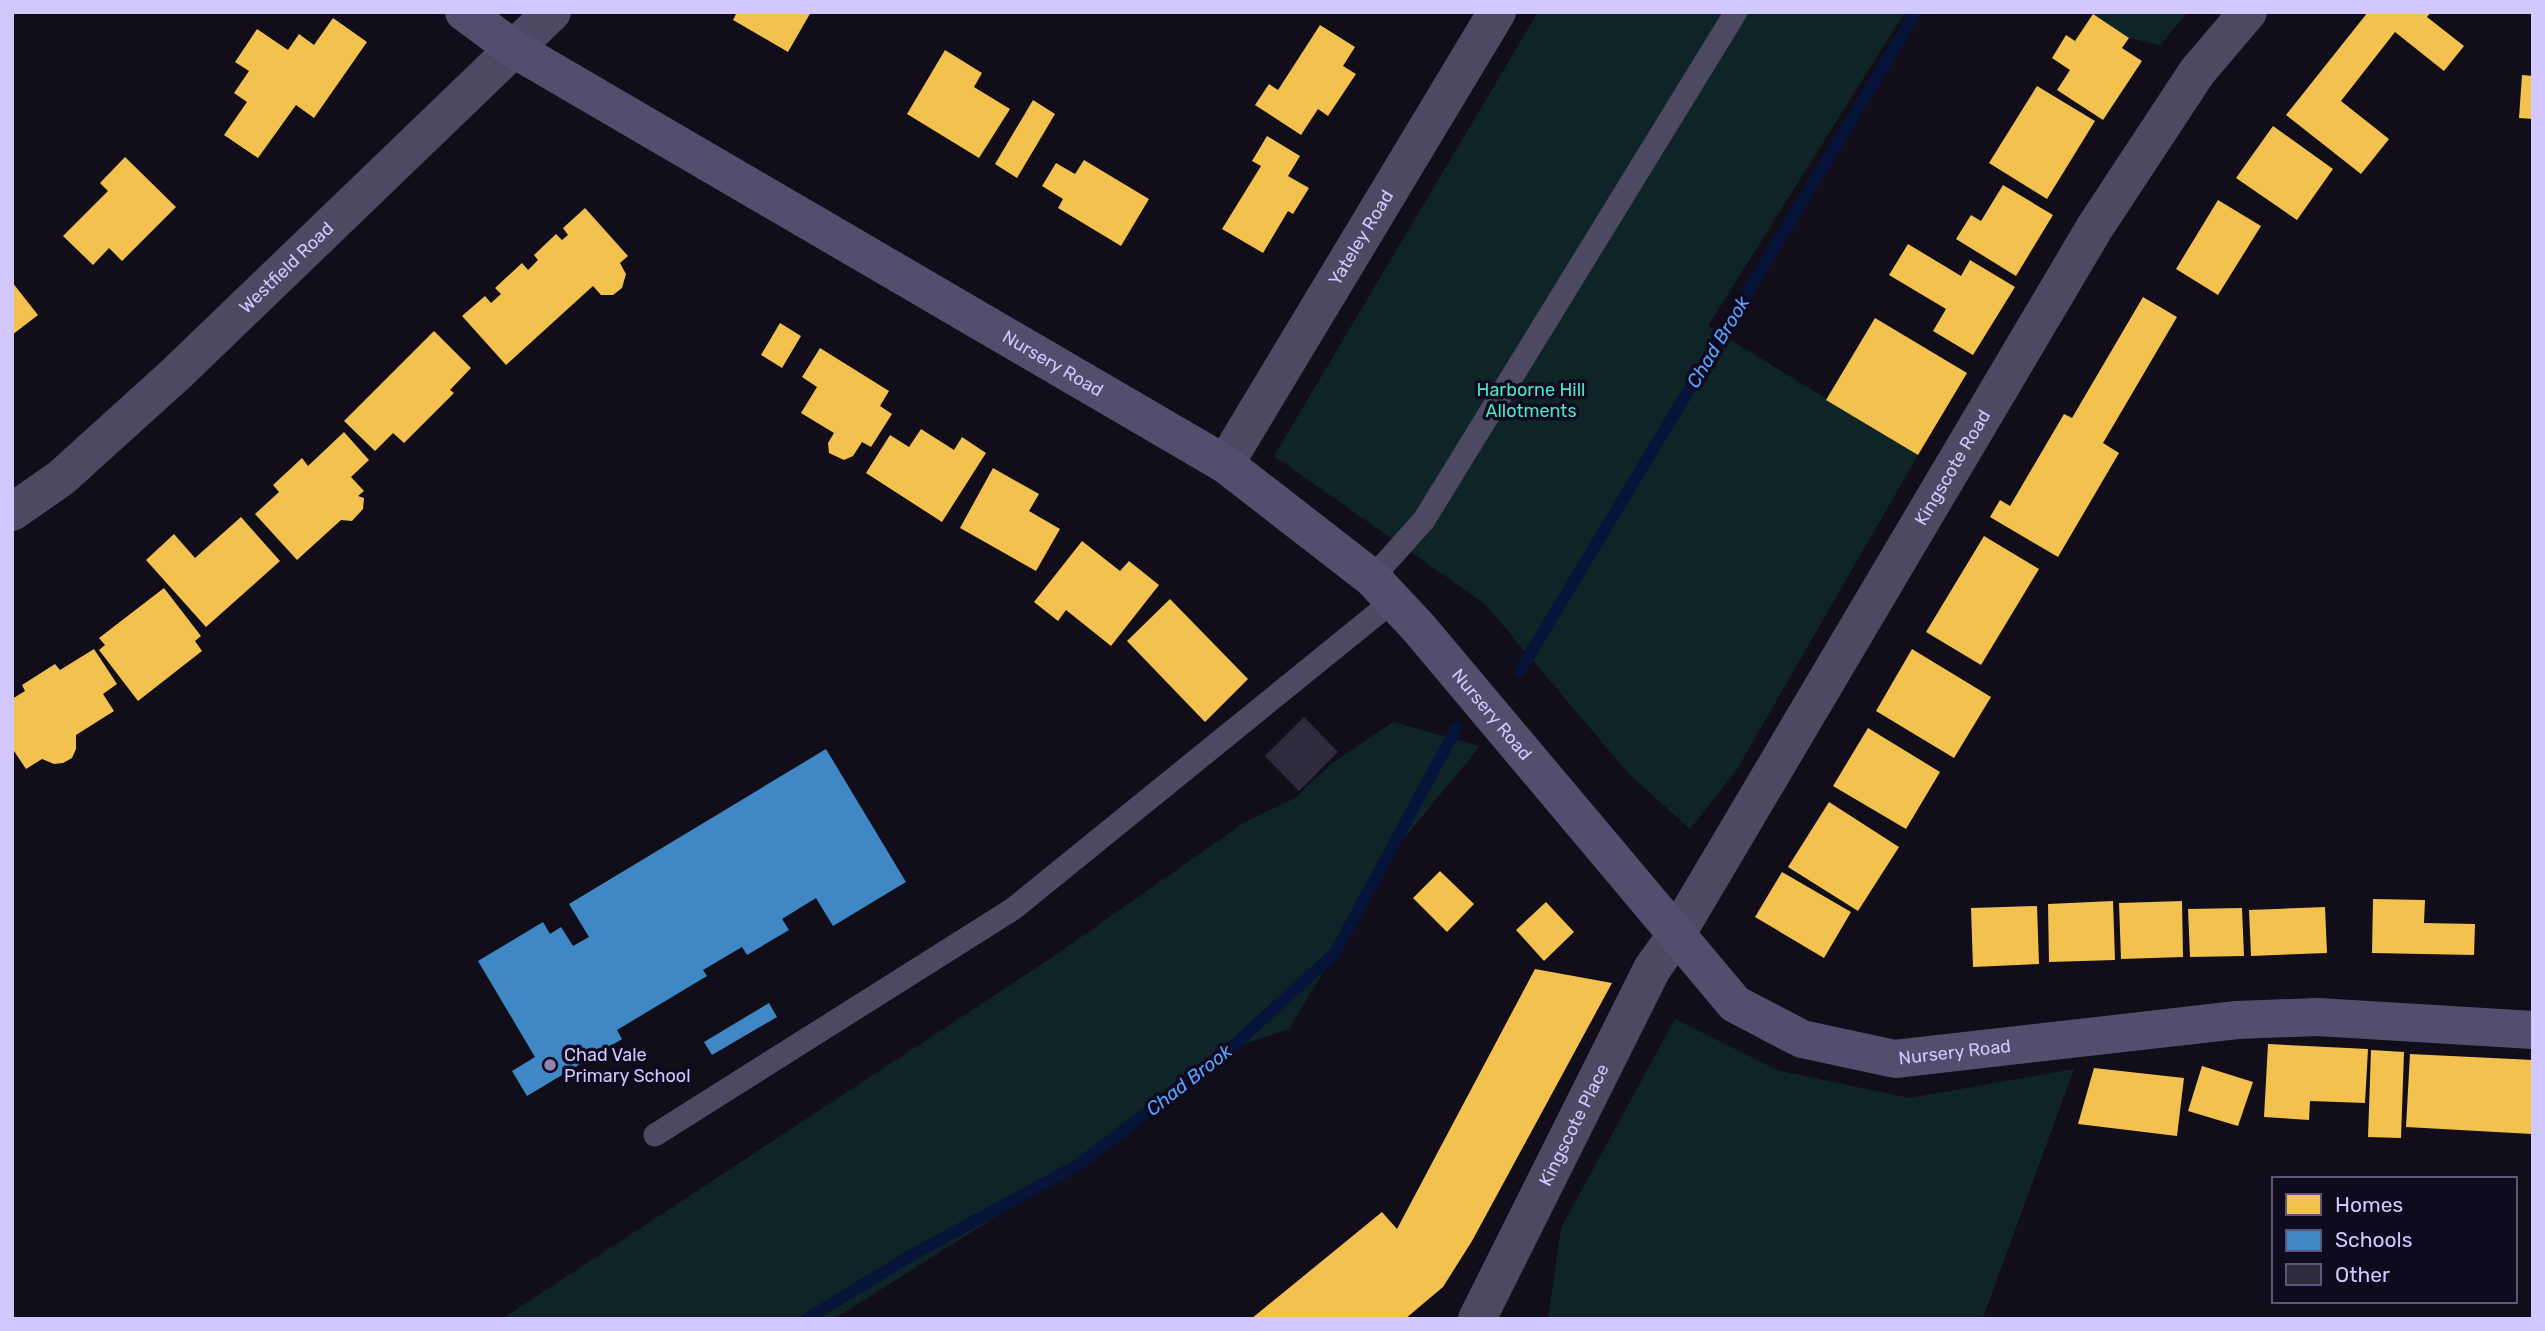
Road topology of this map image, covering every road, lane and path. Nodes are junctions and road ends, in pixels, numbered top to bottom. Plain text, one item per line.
1 (464, 12) edge
2 (552, 12) edge
3 (1497, 12) edge
4 (1736, 12) edge
5 (2248, 12) edge
6 (514, 49) junction
7 (1225, 464) junction
8 (12, 512) edge
9 (1383, 589) junction
10 (1676, 935) junction
11 (2533, 1030) edge
12 (655, 1135) dead end
13 (1477, 1319) edge

1 - 6 main road, Nursery Road
2 - 6 street, Westfield Road
3 - 7 street, Yateley Road
4 - 9 lane
5 - 10 street, Kingscote Road
6 - 7 main road, Nursery Road
6 - 8 street, Westfield Road
7 - 9 main road, Nursery Road
9 - 10 main road, Nursery Road
9 - 12 lane
10 - 11 main road, Nursery Road
10 - 13 street, Kingscote Place

